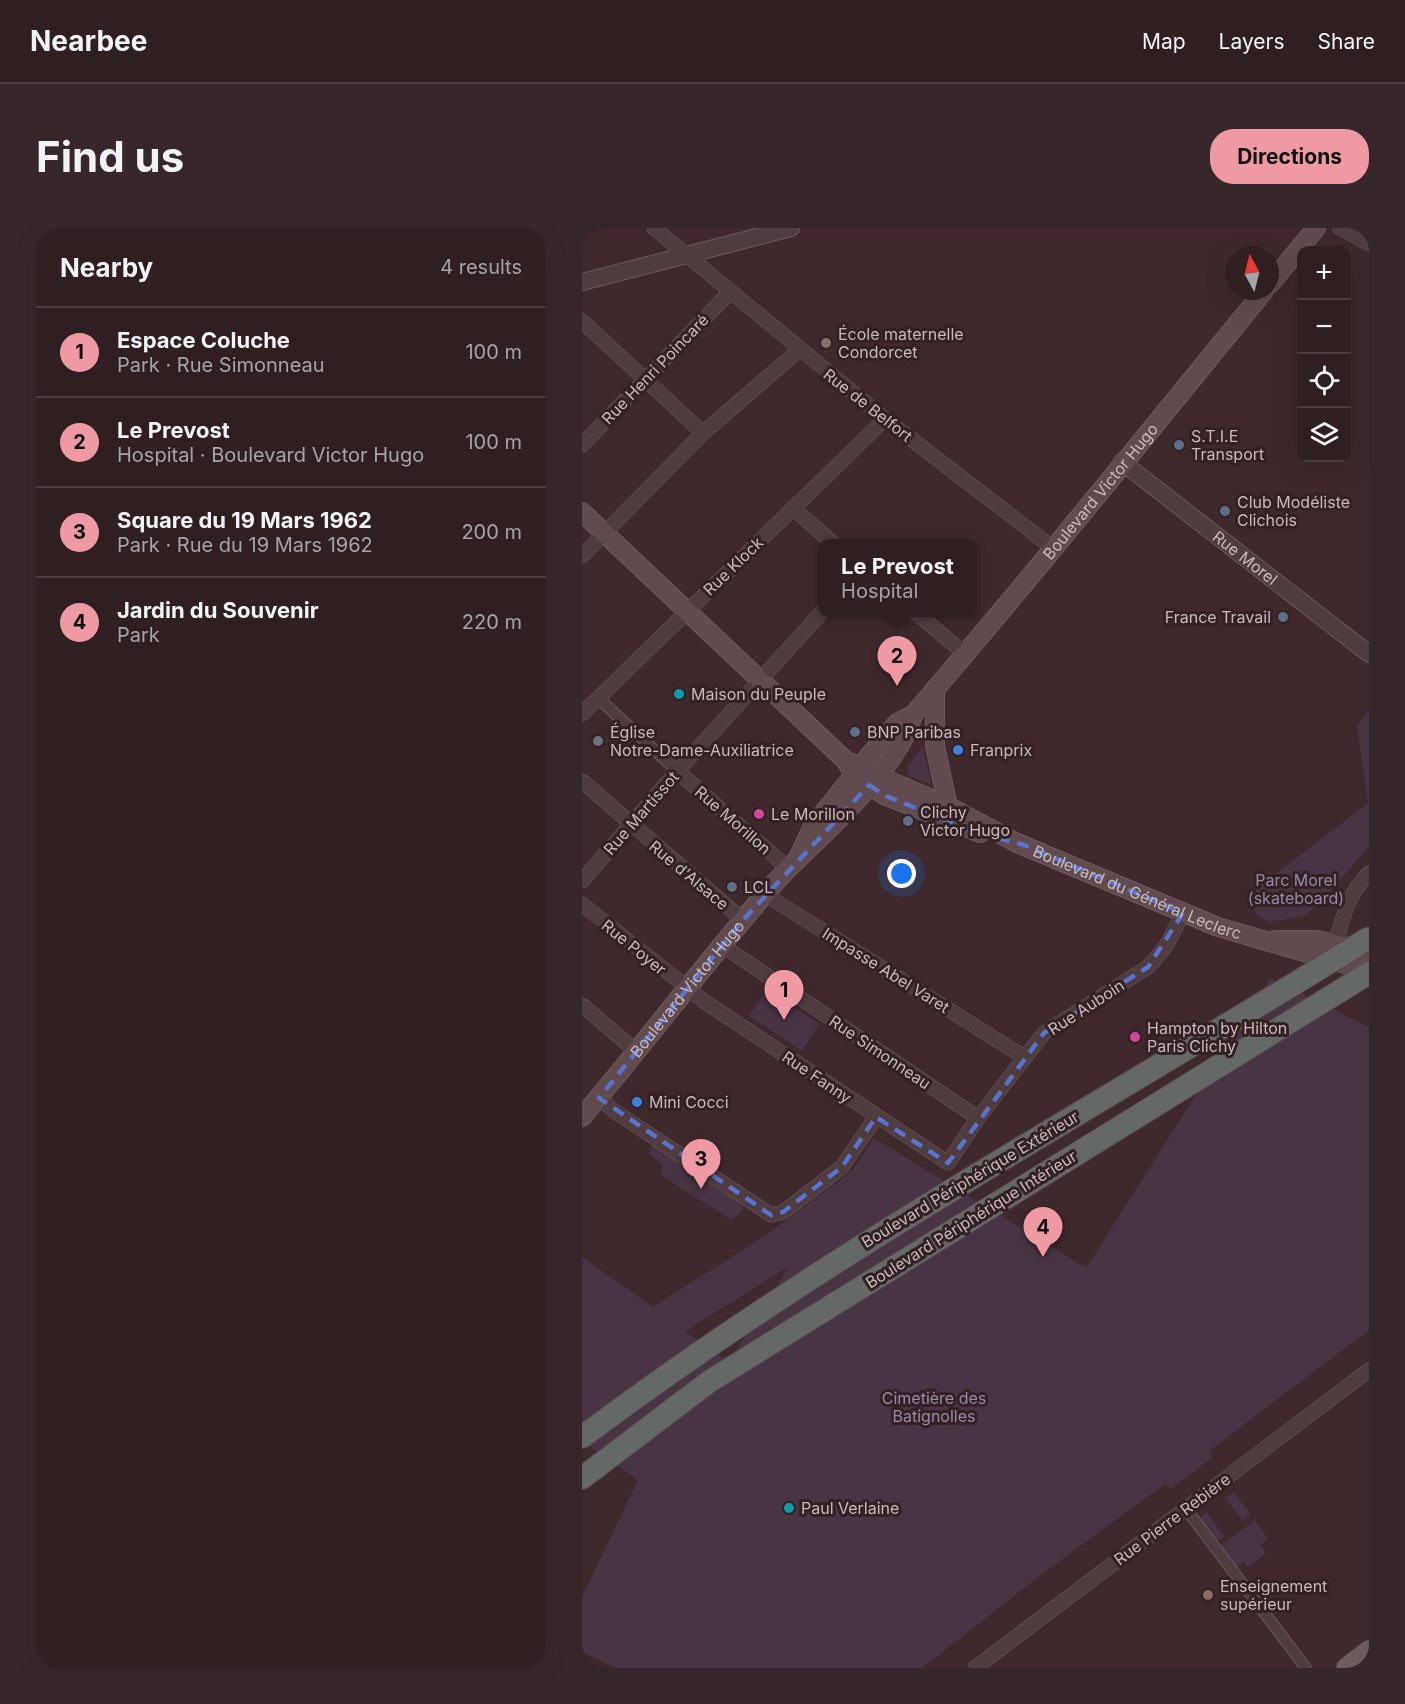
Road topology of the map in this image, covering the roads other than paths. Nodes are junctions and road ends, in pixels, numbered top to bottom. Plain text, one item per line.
1 (654, 228) edge
2 (791, 228) edge
3 (1316, 228) edge
4 (1340, 228) edge
5 (1369, 244) edge
6 (690, 255) junction
7 (1279, 273) edge
8 (582, 282) edge
9 (729, 293) junction
10 (1257, 300) edge
11 (583, 324) edge
12 (798, 350) junction
13 (645, 379) junction
14 (885, 419) junction
15 (703, 433) junction
16 (582, 445) edge
17 (1122, 462) junction
18 (793, 508) junction
19 (582, 512) edge
20 (606, 534) junction
21 (829, 539) edge
22 (1053, 548) junction
23 (582, 556) edge
24 (686, 612) junction
25 (818, 616) edge
26 (921, 617) edge
27 (964, 653) junction
28 (1369, 654) edge
29 (760, 681) junction
30 (935, 690) junction
31 (598, 698) junction
32 (582, 714) edge
33 (677, 771) junction
34 (862, 772) junction
35 (582, 781) edge
36 (948, 806) junction
37 (631, 825) junction
38 (1017, 843) junction
39 (793, 865) junction
40 (1369, 873) edge
41 (582, 881) edge
42 (766, 895) junction
43 (582, 904) edge
44 (1183, 913) junction
45 (743, 920) junction
46 (1369, 938) edge
47 (1258, 940) junction
48 (1336, 943) junction
49 (723, 946) junction
50 (1369, 952) edge
51 (1332, 962) junction
52 (1369, 972) edge
53 (687, 989) junction
54 (582, 1005) edge
55 (637, 1052) junction
56 (1024, 1057) junction
57 (599, 1098) junction
58 (876, 1117) junction
59 (582, 1118) edge
60 (978, 1118) junction
61 (948, 1163) joint
62 (1369, 1370) edge
63 (587, 1432) edge
64 (587, 1476) edge
65 (1186, 1509) junction
66 (1369, 1651) edge
67 (975, 1668) edge
68 (1306, 1668) edge
69 (1347, 1668) edge

1 - 6 street, Rue de Belfort
2 - 6 street
3 - 7 main road
4 - 5 street
6 - 8 street
6 - 9 street, Rue de Belfort
9 - 12 street, Rue de Belfort
9 - 13 street, Rue Henri Poincaré
10 - 17 main road, Boulevard Victor Hugo
11 - 13 street
12 - 14 street, Rue de Belfort
12 - 15 street
13 - 15 street
13 - 16 street, Rue Henri Poincaré
14 - 18 street, Rue Klock
14 - 22 street, Rue de Belfort
15 - 20 street
17 - 22 main road, Boulevard Victor Hugo
17 - 28 street, Rue Morel
18 - 21 street
18 - 24 street, Rue Klock
19 - 20 main road, Boulevard du Général Leclerc
20 - 23 street
20 - 24 main road, Boulevard du Général Leclerc
22 - 27 main road, Boulevard Victor Hugo
24 - 29 main road, Boulevard du Général Leclerc
24 - 31 street, Rue Klock
25 - 29 street, Rue Martissot
26 - 27 street
27 - 30 main road, Boulevard Victor Hugo
29 - 33 street, Rue Martissot
29 - 34 main road, Boulevard du Général Leclerc
30 - 34 main road, Boulevard Victor Hugo
30 - 36 main road
31 - 32 street, Rue Klock
31 - 33 street, Rue Morillon
33 - 37 street, Rue Martissot
33 - 39 street, Rue Morillon
34 - 36 main road, Boulevard du Général Leclerc
34 - 38 main road, Boulevard du Général Leclerc
34 - 39 main road, Boulevard Victor Hugo
35 - 37 street, Rue d'Alsace
36 - 38 main road, Boulevard du Général Leclerc
37 - 41 street, Rue Martissot
37 - 45 street, Rue d'Alsace
38 - 44 main road, Boulevard du Général Leclerc
39 - 42 main road, Boulevard Victor Hugo
40 - 48 street
42 - 45 main road, Boulevard Victor Hugo
42 - 56 street, Impasse Abel Varet
43 - 53 street, Rue Poyer
44 - 47 main road, Boulevard du Général Leclerc
44 - 56 street, Rue Auboin
45 - 49 main road, Boulevard Victor Hugo
46 - 63 highway, Boulevard Périphérique Extérieur, bridge
47 - 48 main road
47 - 51 main road, Boulevard du Général Leclerc
48 - 50 main road
48 - 51 street
49 - 53 main road, Boulevard Victor Hugo
49 - 60 street, Rue Simonneau
51 - 52 main road, Boulevard du Général Leclerc
52 - 64 highway, Boulevard Périphérique Intérieur
53 - 55 main road, Boulevard Victor Hugo
53 - 58 street, Rue Fanny
54 - 55 street
55 - 57 main road, Boulevard Victor Hugo
56 - 60 street, Rue Auboin
57 - 58 street
57 - 59 main road, Boulevard Victor Hugo
58 - 61 street, Rue Fanny
60 - 61 street, Rue Auboin
62 - 65 street, Rue Pierre Rebière
65 - 67 street, Rue Pierre Rebière
65 - 68 street
66 - 69 main road

